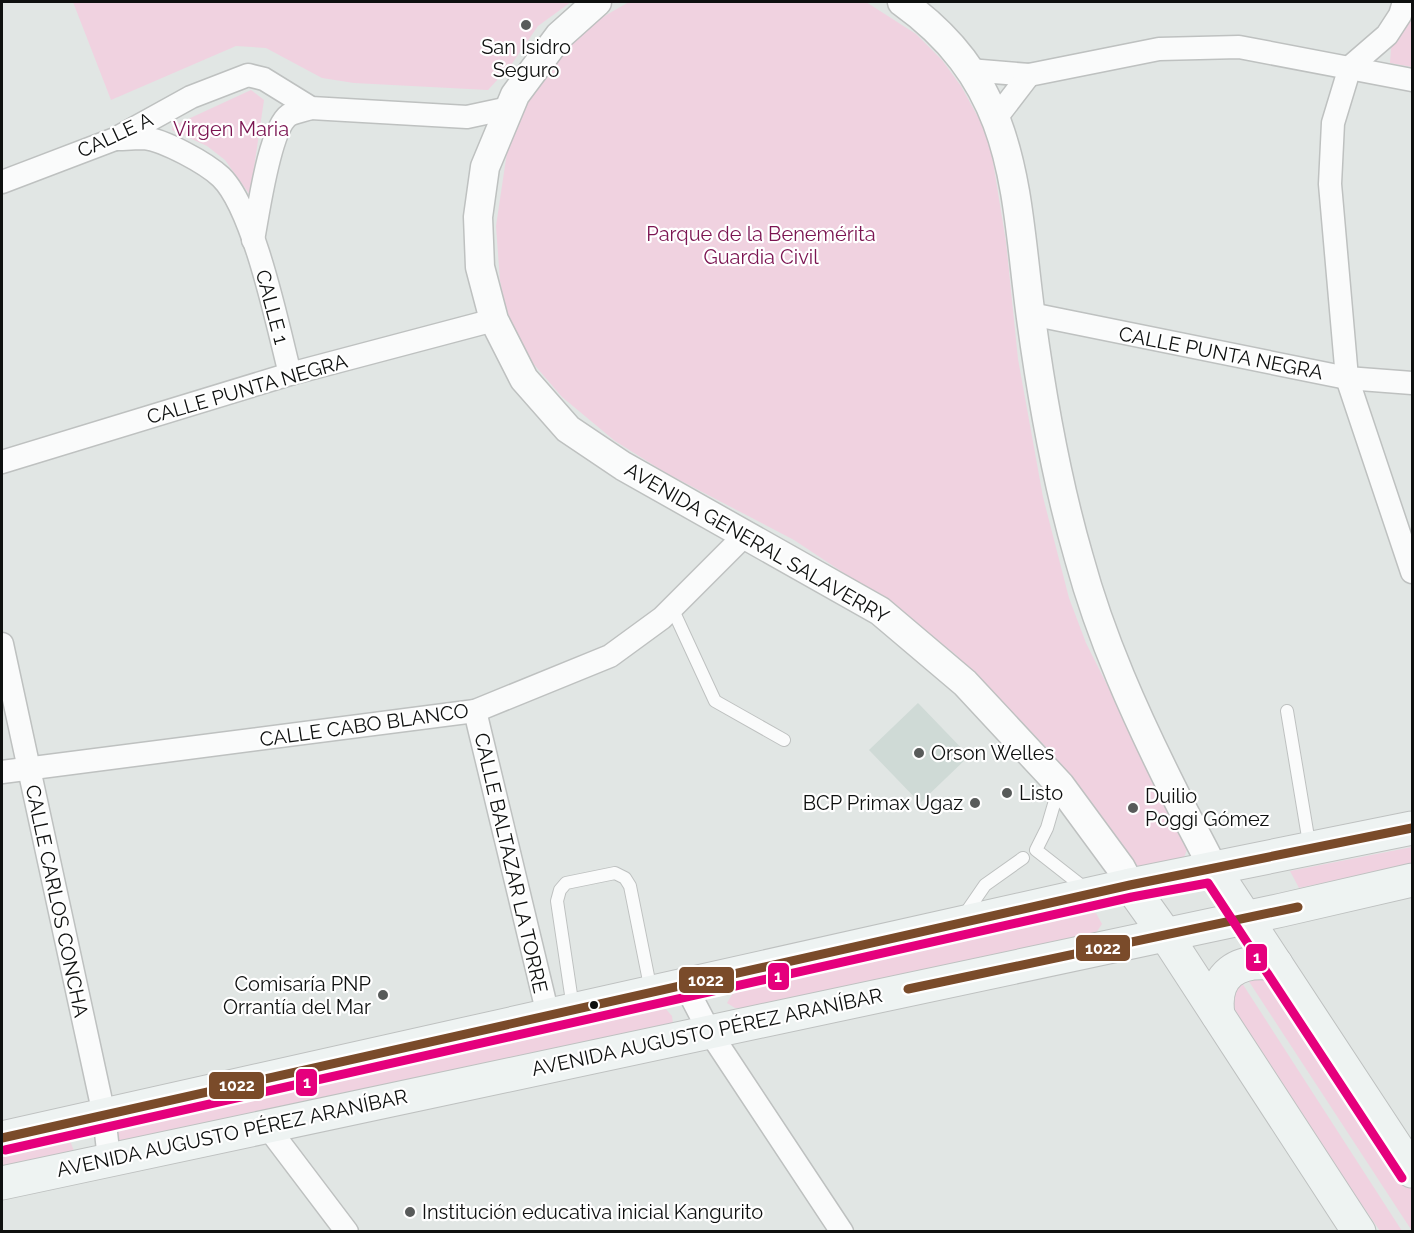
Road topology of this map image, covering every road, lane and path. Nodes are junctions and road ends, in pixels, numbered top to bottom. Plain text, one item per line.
1 (597, 2) edge
2 (902, 2) edge
3 (1404, 2) edge
4 (1350, 67) junction
5 (969, 70) junction
6 (1029, 75) junction
7 (1413, 80) edge
8 (311, 108) junction
9 (996, 118) junction
10 (503, 120) junction
11 (115, 139) junction
12 (2, 182) edge
13 (253, 240) junction
14 (1031, 314) junction
15 (494, 320) junction
16 (290, 374) junction
17 (1347, 378) junction
18 (1413, 383) edge
19 (2, 462) edge
20 (745, 535) junction
21 (1413, 572) edge
22 (672, 608) junction
23 (2, 644) edge
24 (475, 711) junction
25 (1287, 711) dead end
26 (784, 740) dead end
27 (28, 769) junction
28 (2, 772) edge
29 (1060, 786) junction
30 (1413, 828) edge
31 (1310, 850) junction
32 (1023, 858) dead end
33 (1214, 870) junction
34 (1413, 880) edge
35 (1130, 885) junction
36 (1091, 894) junction
37 (1245, 918) junction
38 (958, 924) junction
39 (1165, 934) junction
40 (1276, 964) junction
41 (685, 985) junction
42 (651, 992) junction
43 (560, 1013) junction
44 (1218, 1015) junction
45 (709, 1031) junction
46 (358, 1058) junction
47 (369, 1104) junction
48 (104, 1115) junction
49 (266, 1125) junction
50 (2, 1138) edge
51 (109, 1159) junction
52 (1413, 1171) edge
53 (2, 1183) edge
54 (347, 1232) edge
55 (842, 1232) edge
56 (1359, 1232) edge

1 - 10 street, AVENIDA GENERAL SALAVERRY
2 - 5 street
3 - 4 street
4 - 6 street
4 - 7 street
4 - 17 street
5 - 6 street
5 - 9 street
6 - 9 street
8 - 10 street, CALLE A
8 - 11 street, CALLE A
8 - 13 street, CALLE 1
9 - 14 street
10 - 15 street, AVENIDA GENERAL SALAVERRY
11 - 12 street, CALLE A
11 - 13 street, CALLE 1
13 - 16 street, CALLE 1
14 - 17 street, CALLE PUNTA NEGRA
14 - 33 street
15 - 16 street, CALLE PUNTA NEGRA
15 - 20 street, AVENIDA GENERAL SALAVERRY
16 - 19 street, CALLE PUNTA NEGRA
17 - 18 street, CALLE PUNTA NEGRA
17 - 21 street
20 - 22 street, CALLE CABO BLANCO
20 - 29 street, AVENIDA GENERAL SALAVERRY
22 - 24 street, CALLE CABO BLANCO
22 - 26 lane
23 - 27 street, CALLE CARLOS CONCHA
24 - 27 street, CALLE CABO BLANCO
24 - 43 street, CALLE BALTAZAR LA TORRE
25 - 31 lane
27 - 28 street, CALLE CABO BLANCO
27 - 48 street, CALLE CARLOS CONCHA
29 - 35 street, AVENIDA GENERAL SALAVERRY
29 - 36 lane
30 - 31 main road
31 - 33 main road
32 - 38 lane
33 - 35 main road
33 - 37 main road
34 - 37 main road, AVENIDA AUGUSTO PÉREZ ARANÍBAR
35 - 36 main road
35 - 39 main road, AVENIDA GENERAL SALAVERRY
36 - 38 main road
37 - 39 main road, AVENIDA AUGUSTO PÉREZ ARANÍBAR
37 - 40 main road
38 - 41 main road
39 - 44 main road, AVENIDA GENERAL SALAVERRY
39 - 45 main road, AVENIDA AUGUSTO PÉREZ ARANÍBAR
40 - 44 main road
40 - 52 main road
41 - 42 main road
41 - 45 street
42 - 43 main road
42 - 43 lane
43 - 46 main road
44 - 56 main road, AVENIDA GENERAL SALAVERRY
45 - 47 main road, AVENIDA AUGUSTO PÉREZ ARANÍBAR
45 - 55 street
46 - 47 main road
46 - 48 main road
47 - 49 main road, AVENIDA AUGUSTO PÉREZ ARANÍBAR
48 - 50 main road
48 - 51 street, CALLE CARLOS CONCHA
49 - 51 main road, AVENIDA AUGUSTO PÉREZ ARANÍBAR
49 - 54 street
51 - 53 main road, AVENIDA AUGUSTO PÉREZ ARANÍBAR

